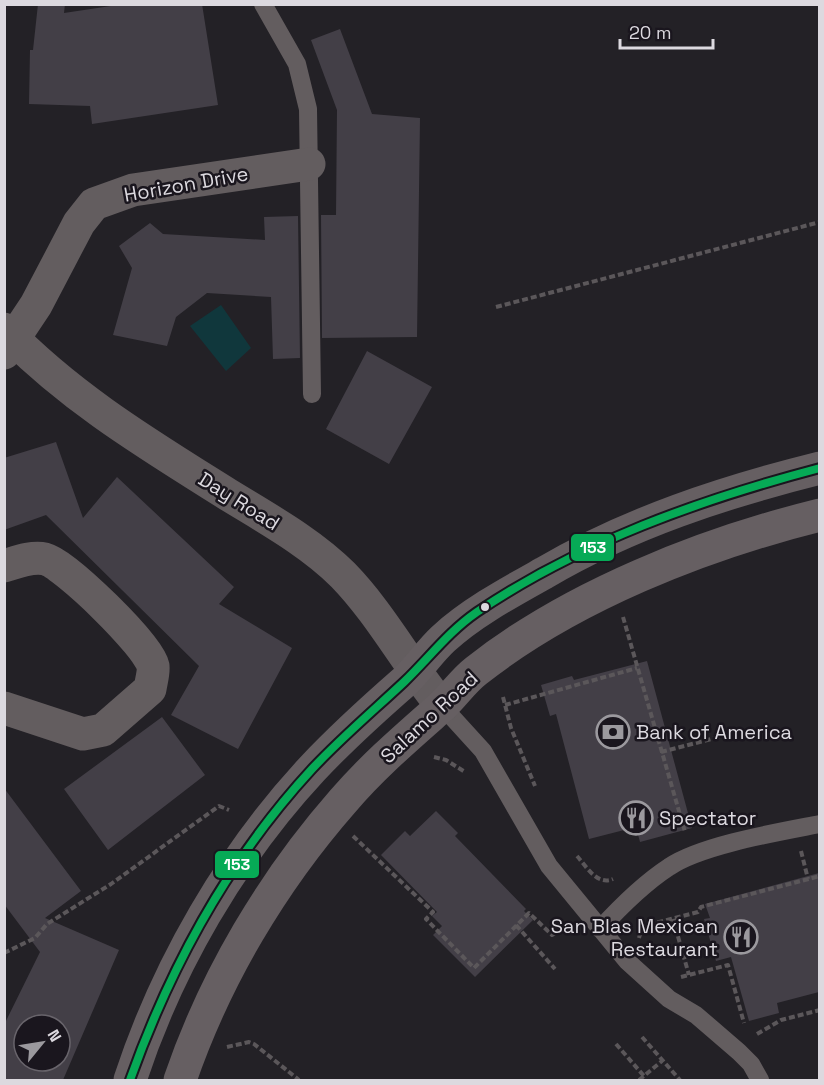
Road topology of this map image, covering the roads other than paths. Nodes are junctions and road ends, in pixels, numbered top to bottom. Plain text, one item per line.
1 (263, 4) edge
2 (309, 164) junction
3 (8, 340) edge
4 (312, 394) dead end
5 (819, 468) edge
6 (819, 515) edge
7 (4, 566) edge
8 (414, 673) junction
9 (442, 706) junction
10 (4, 708) edge
11 (819, 824) edge
12 (600, 929) junction
13 (184, 1071) edge
14 (130, 1080) edge
15 (760, 1080) edge

1 - 2 lane
2 - 3 street, Horizon Drive
2 - 4 lane
3 - 8 street, Day Road
5 - 8 main road
6 - 9 main road, Salamo Road
7 - 10 street
8 - 9 street, Day Road
8 - 14 main road
9 - 12 lane
9 - 13 main road, Salamo Road
11 - 12 lane
12 - 15 lane

